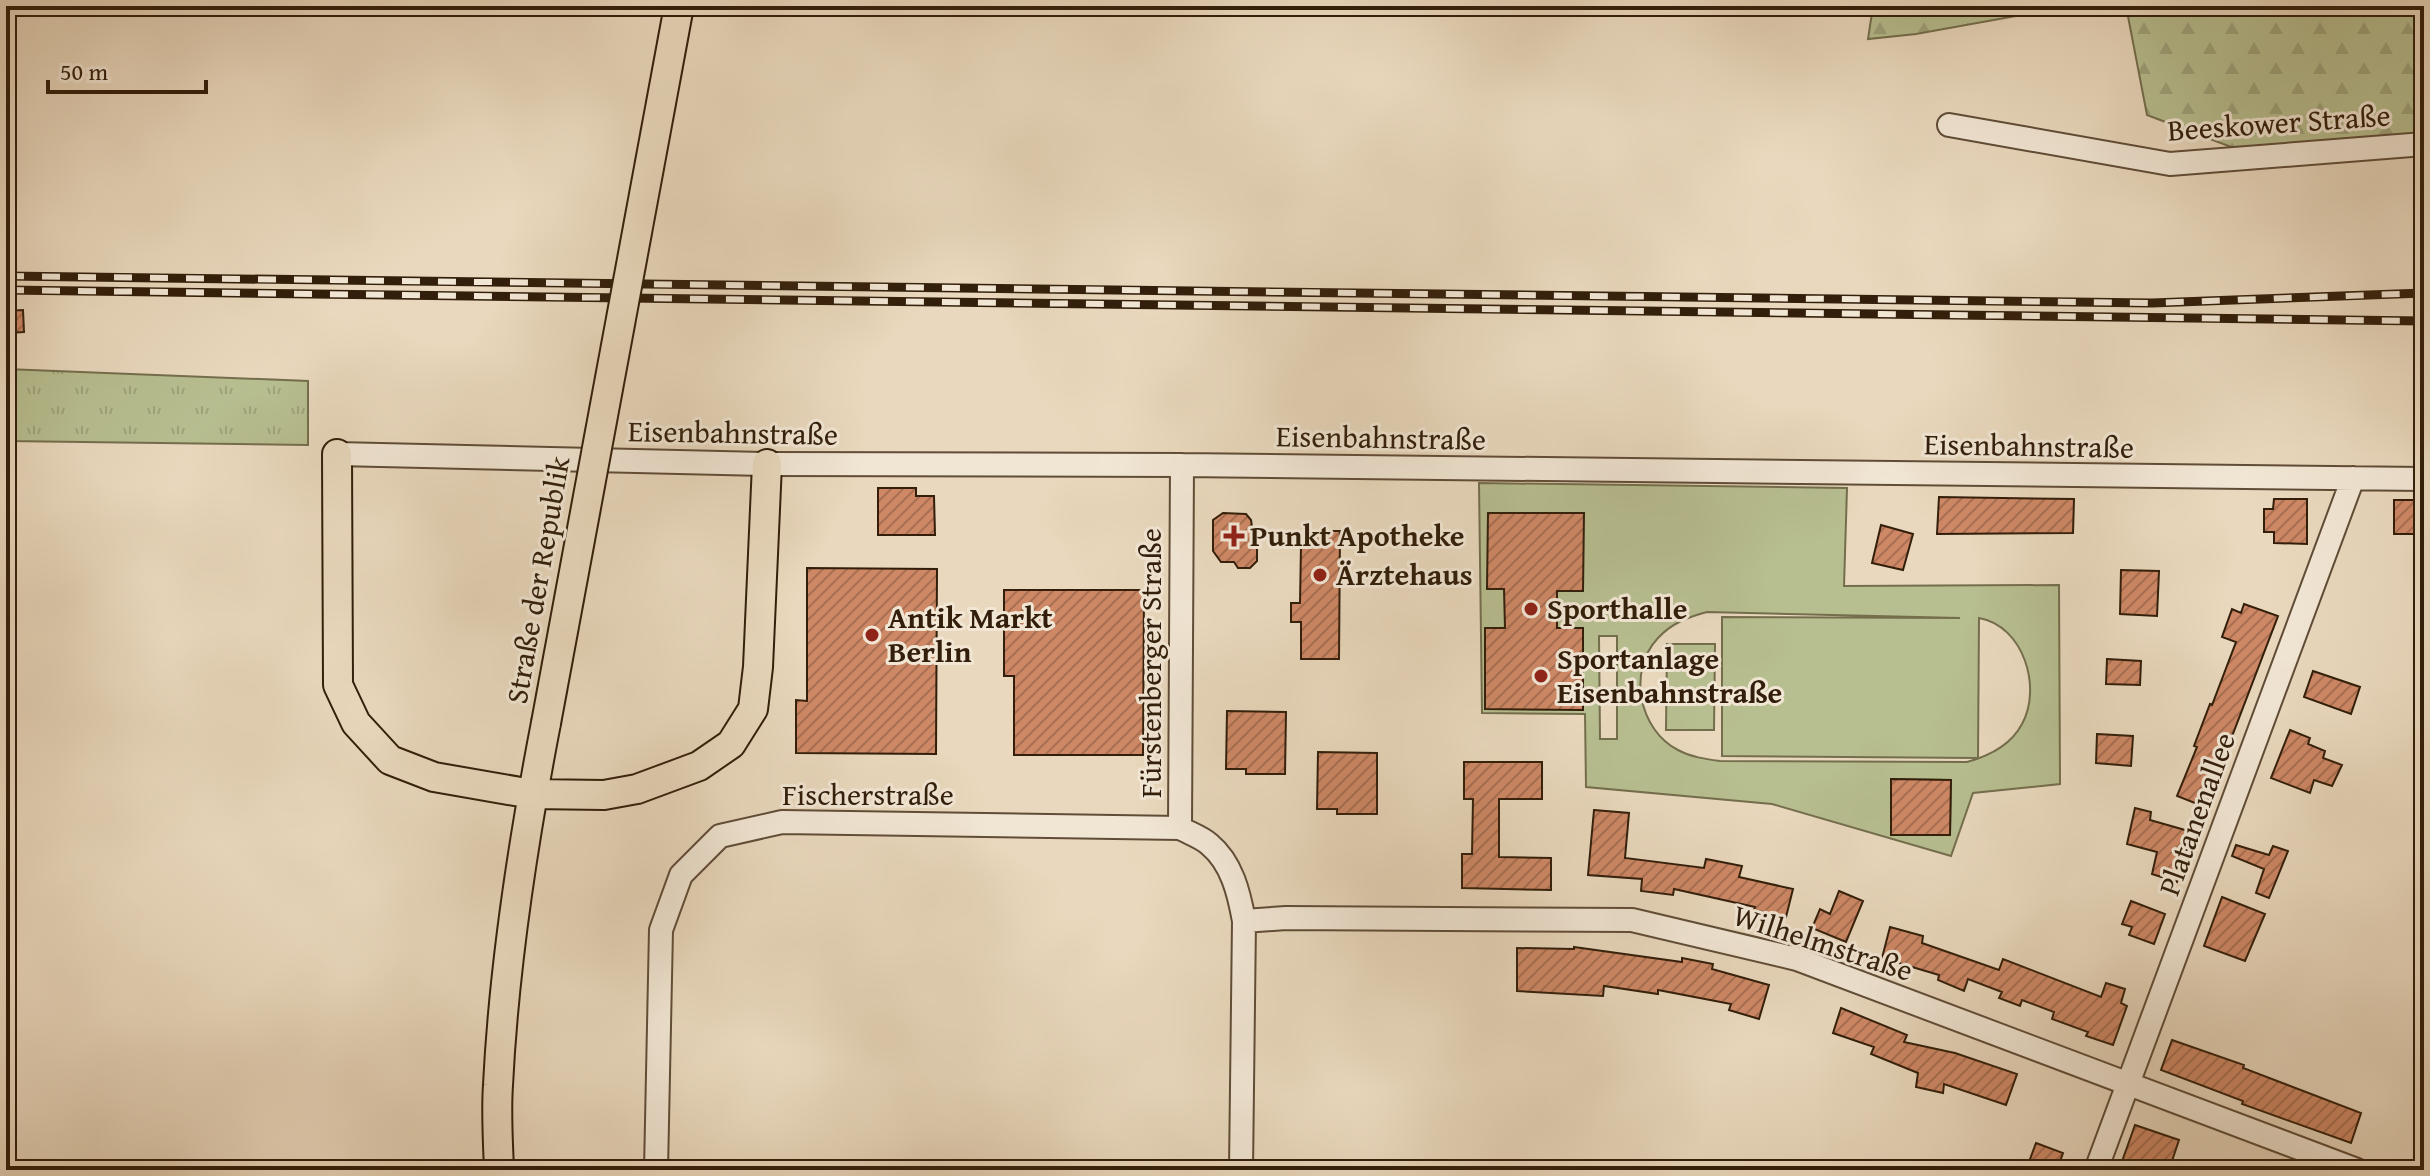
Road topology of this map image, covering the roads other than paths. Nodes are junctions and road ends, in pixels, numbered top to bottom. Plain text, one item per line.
1 (679, 6) edge
2 (1949, 125) dead end
3 (2424, 144) edge
4 (337, 454) joint
5 (767, 464) junction
6 (1182, 465) junction
7 (2353, 478) junction
8 (2424, 479) edge
9 (532, 794) junction
10 (1180, 828) junction
11 (1244, 921) junction
12 (2129, 1083) junction
13 (499, 1170) edge
14 (656, 1170) edge
15 (1241, 1170) edge
16 (2096, 1170) edge
17 (2357, 1170) edge

1 - 9 main road, Straße der Republik, bridge
2 - 3 street, Beeskower Straße
4 - 5 street, Eisenbahnstraße
4 - 9 main road
5 - 6 street, Eisenbahnstraße
5 - 9 main road
6 - 7 street, Eisenbahnstraße
6 - 10 street, Fürstenberger Straße
7 - 8 street, Eisenbahnstraße
7 - 12 street, Platanenallee
9 - 13 main road, Straße der Republik
10 - 11 street, Fürstenberger Straße
10 - 14 street, Fischerstraße
11 - 12 street, Wilhelmstraße
11 - 15 street, Fürstenberger Straße
12 - 16 street, Platanenallee
12 - 17 street, Wilhelmstraße

